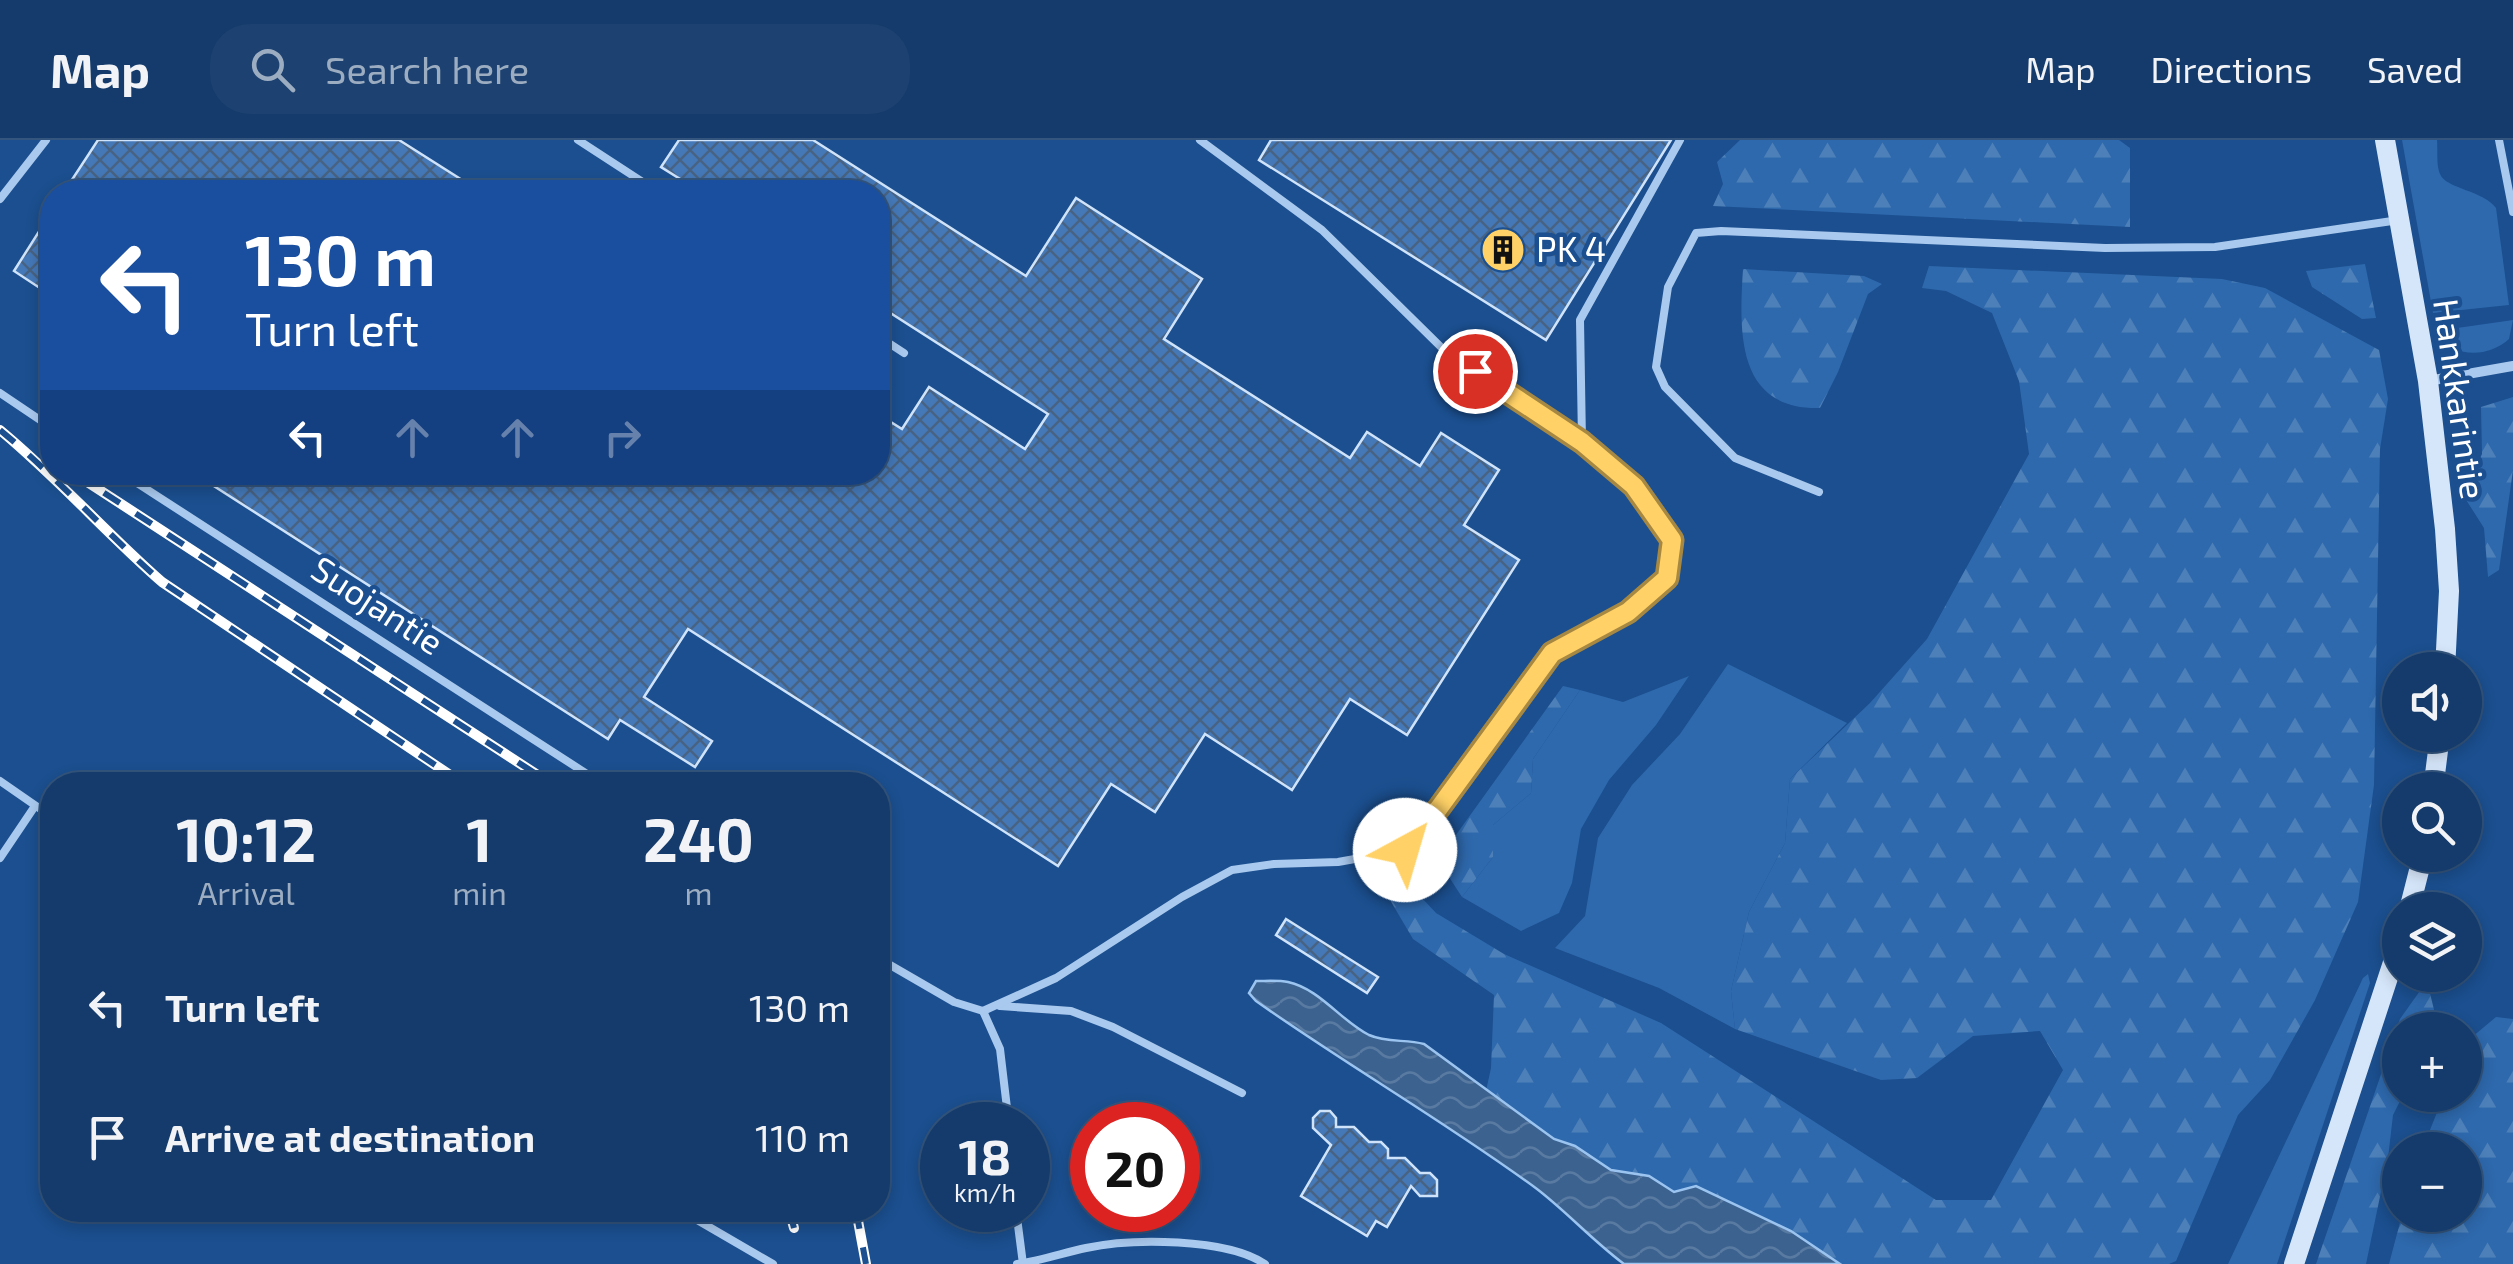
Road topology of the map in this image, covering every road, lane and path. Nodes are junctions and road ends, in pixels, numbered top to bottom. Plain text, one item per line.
1 (46, 140) edge
2 (578, 140) edge
3 (1200, 140) edge
4 (1680, 140) edge
5 (2385, 140) edge
6 (2498, 140) edge
7 (640, 180) edge
8 (0, 199) edge
9 (2513, 212) edge
10 (2399, 220) junction
11 (890, 344) edge
12 (904, 353) dead end
13 (2513, 366) edge
14 (2428, 381) junction
15 (0, 393) edge
16 (40, 420) edge
17 (1582, 442) junction
18 (140, 485) edge
19 (1819, 492) dead end
20 (2446, 652) edge
21 (584, 772) edge
22 (0, 782) edge
23 (36, 806) junction
24 (40, 809) edge
25 (0, 858) edge
26 (890, 965) edge
27 (2383, 992) edge
28 (996, 1006) junction
29 (983, 1011) junction
30 (1242, 1093) dead end
31 (1006, 1102) edge
32 (701, 1222) edge
33 (1018, 1232) edge
34 (1049, 1261) edge
35 (774, 1264) edge
36 (1021, 1264) edge
37 (1265, 1264) edge
38 (2294, 1264) edge

1 - 8 lane
2 - 7 lane
3 - 17 lane
4 - 17 lane
5 - 10 main road, Hankkarintie
6 - 9 lane
10 - 14 main road, Hankkarintie
10 - 19 lane
11 - 12 lane
13 - 14 street
14 - 20 main road, Hankkarintie
15 - 16 lane
17 - 28 lane
18 - 21 lane, Suojantie
22 - 23 lane
23 - 24 lane
23 - 25 lane
26 - 29 lane
27 - 38 main road
28 - 29 lane
28 - 30 lane
29 - 31 lane
32 - 35 lane
33 - 36 lane
34 - 36 lane
34 - 37 lane

